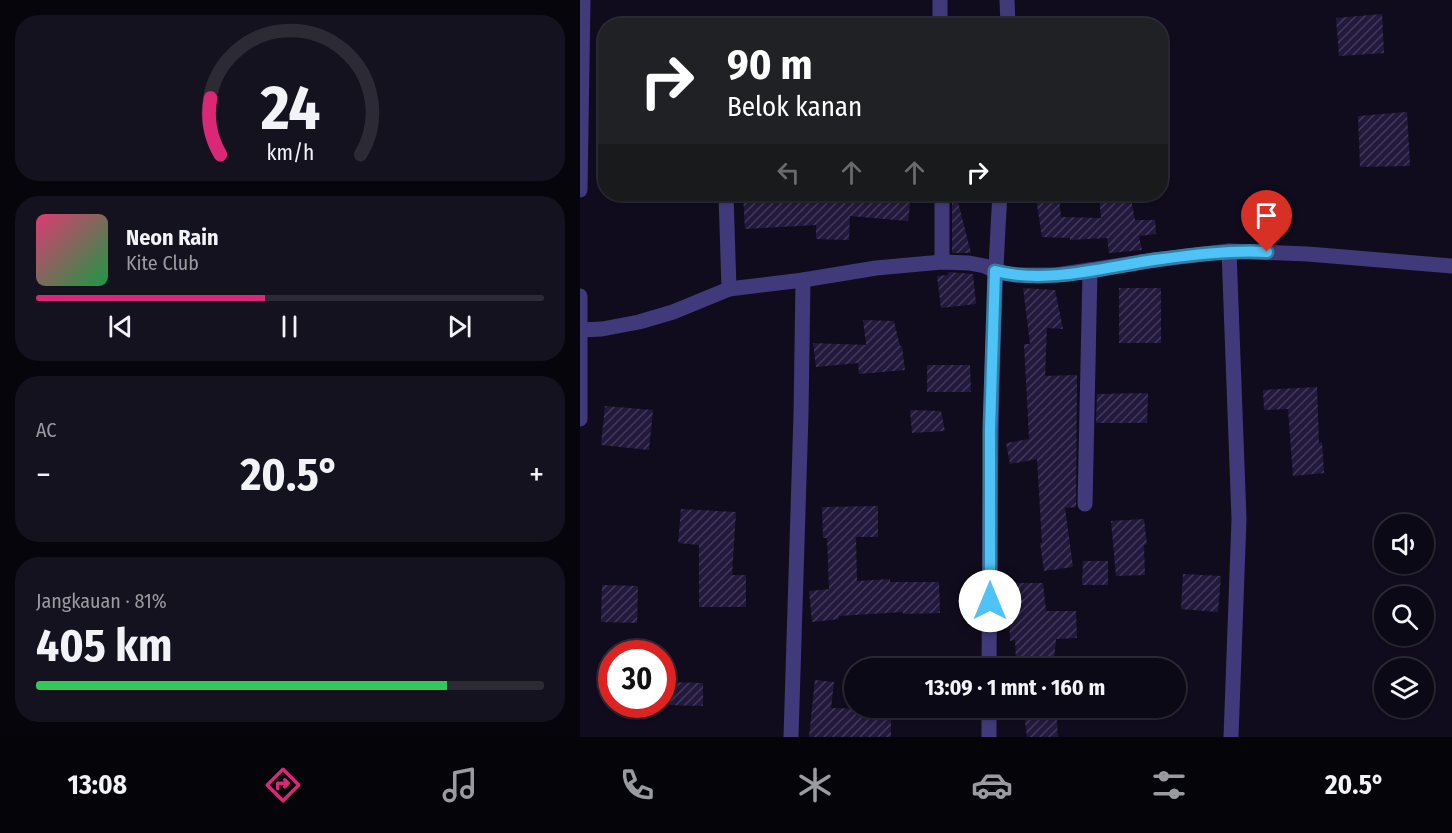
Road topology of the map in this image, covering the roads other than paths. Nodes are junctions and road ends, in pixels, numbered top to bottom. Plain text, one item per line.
1 (583, 0) edge
2 (940, 0) edge
3 (1007, 0) edge
4 (940, 18) edge
5 (1008, 18) edge
6 (580, 190) edge
7 (726, 201) edge
8 (942, 201) edge
9 (1000, 201) edge
10 (1230, 251) junction
11 (942, 262) junction
12 (1452, 266) edge
13 (1090, 270) junction
14 (995, 271) junction
15 (803, 280) junction
16 (729, 289) junction
17 (580, 296) edge
18 (581, 330) edge
19 (580, 419) edge
20 (1085, 504) dead end
21 (989, 658) edge
22 (989, 718) edge
23 (791, 737) edge
24 (989, 737) edge
25 (1231, 737) edge

1 - 6 street
2 - 4 street
3 - 5 street
7 - 16 street
8 - 11 street
9 - 14 street
10 - 12 street
10 - 13 street
10 - 25 street
11 - 14 street
11 - 15 street
13 - 14 street
13 - 20 street
14 - 21 street
15 - 16 street
15 - 23 street
16 - 18 street
17 - 18 street
18 - 19 street
22 - 24 street

